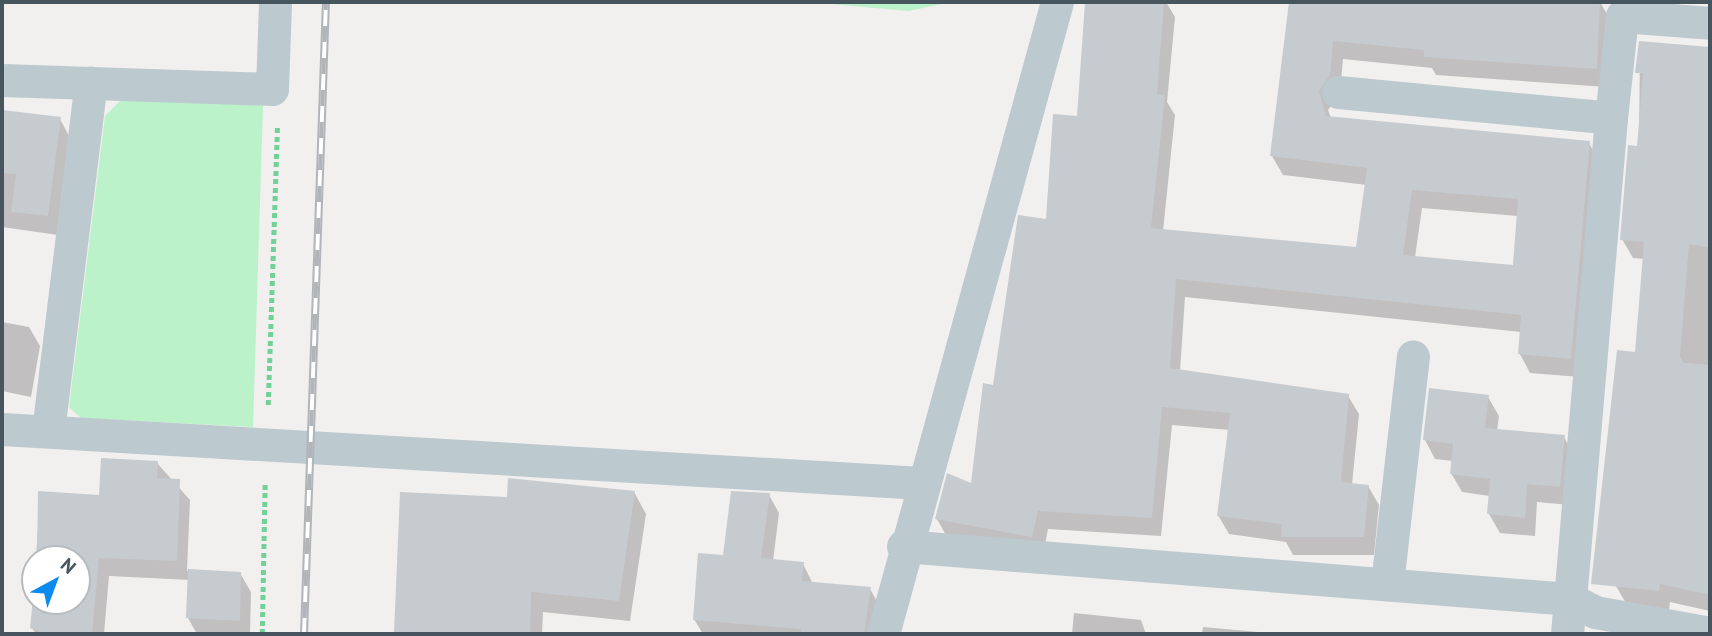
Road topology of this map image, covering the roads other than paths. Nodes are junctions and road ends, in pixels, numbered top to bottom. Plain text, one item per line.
1 (275, 2) edge
2 (1058, 2) edge
3 (1710, 23) edge
4 (2, 80) edge
5 (91, 83) junction
6 (1338, 92) dead end
7 (1611, 118) junction
8 (1413, 356) dead end
9 (2, 429) edge
10 (48, 431) junction
11 (920, 483) junction
12 (903, 546) junction
13 (1387, 584) junction
14 (1570, 599) junction
15 (1710, 633) edge
16 (883, 634) edge
17 (1567, 634) edge

1 - 5 street
2 - 11 street
3 - 7 street
4 - 5 street
5 - 10 street
6 - 7 street
7 - 14 street
8 - 13 street
9 - 10 street
10 - 11 street
11 - 12 street
12 - 13 street
12 - 16 street
13 - 14 street
14 - 15 street
14 - 17 street

